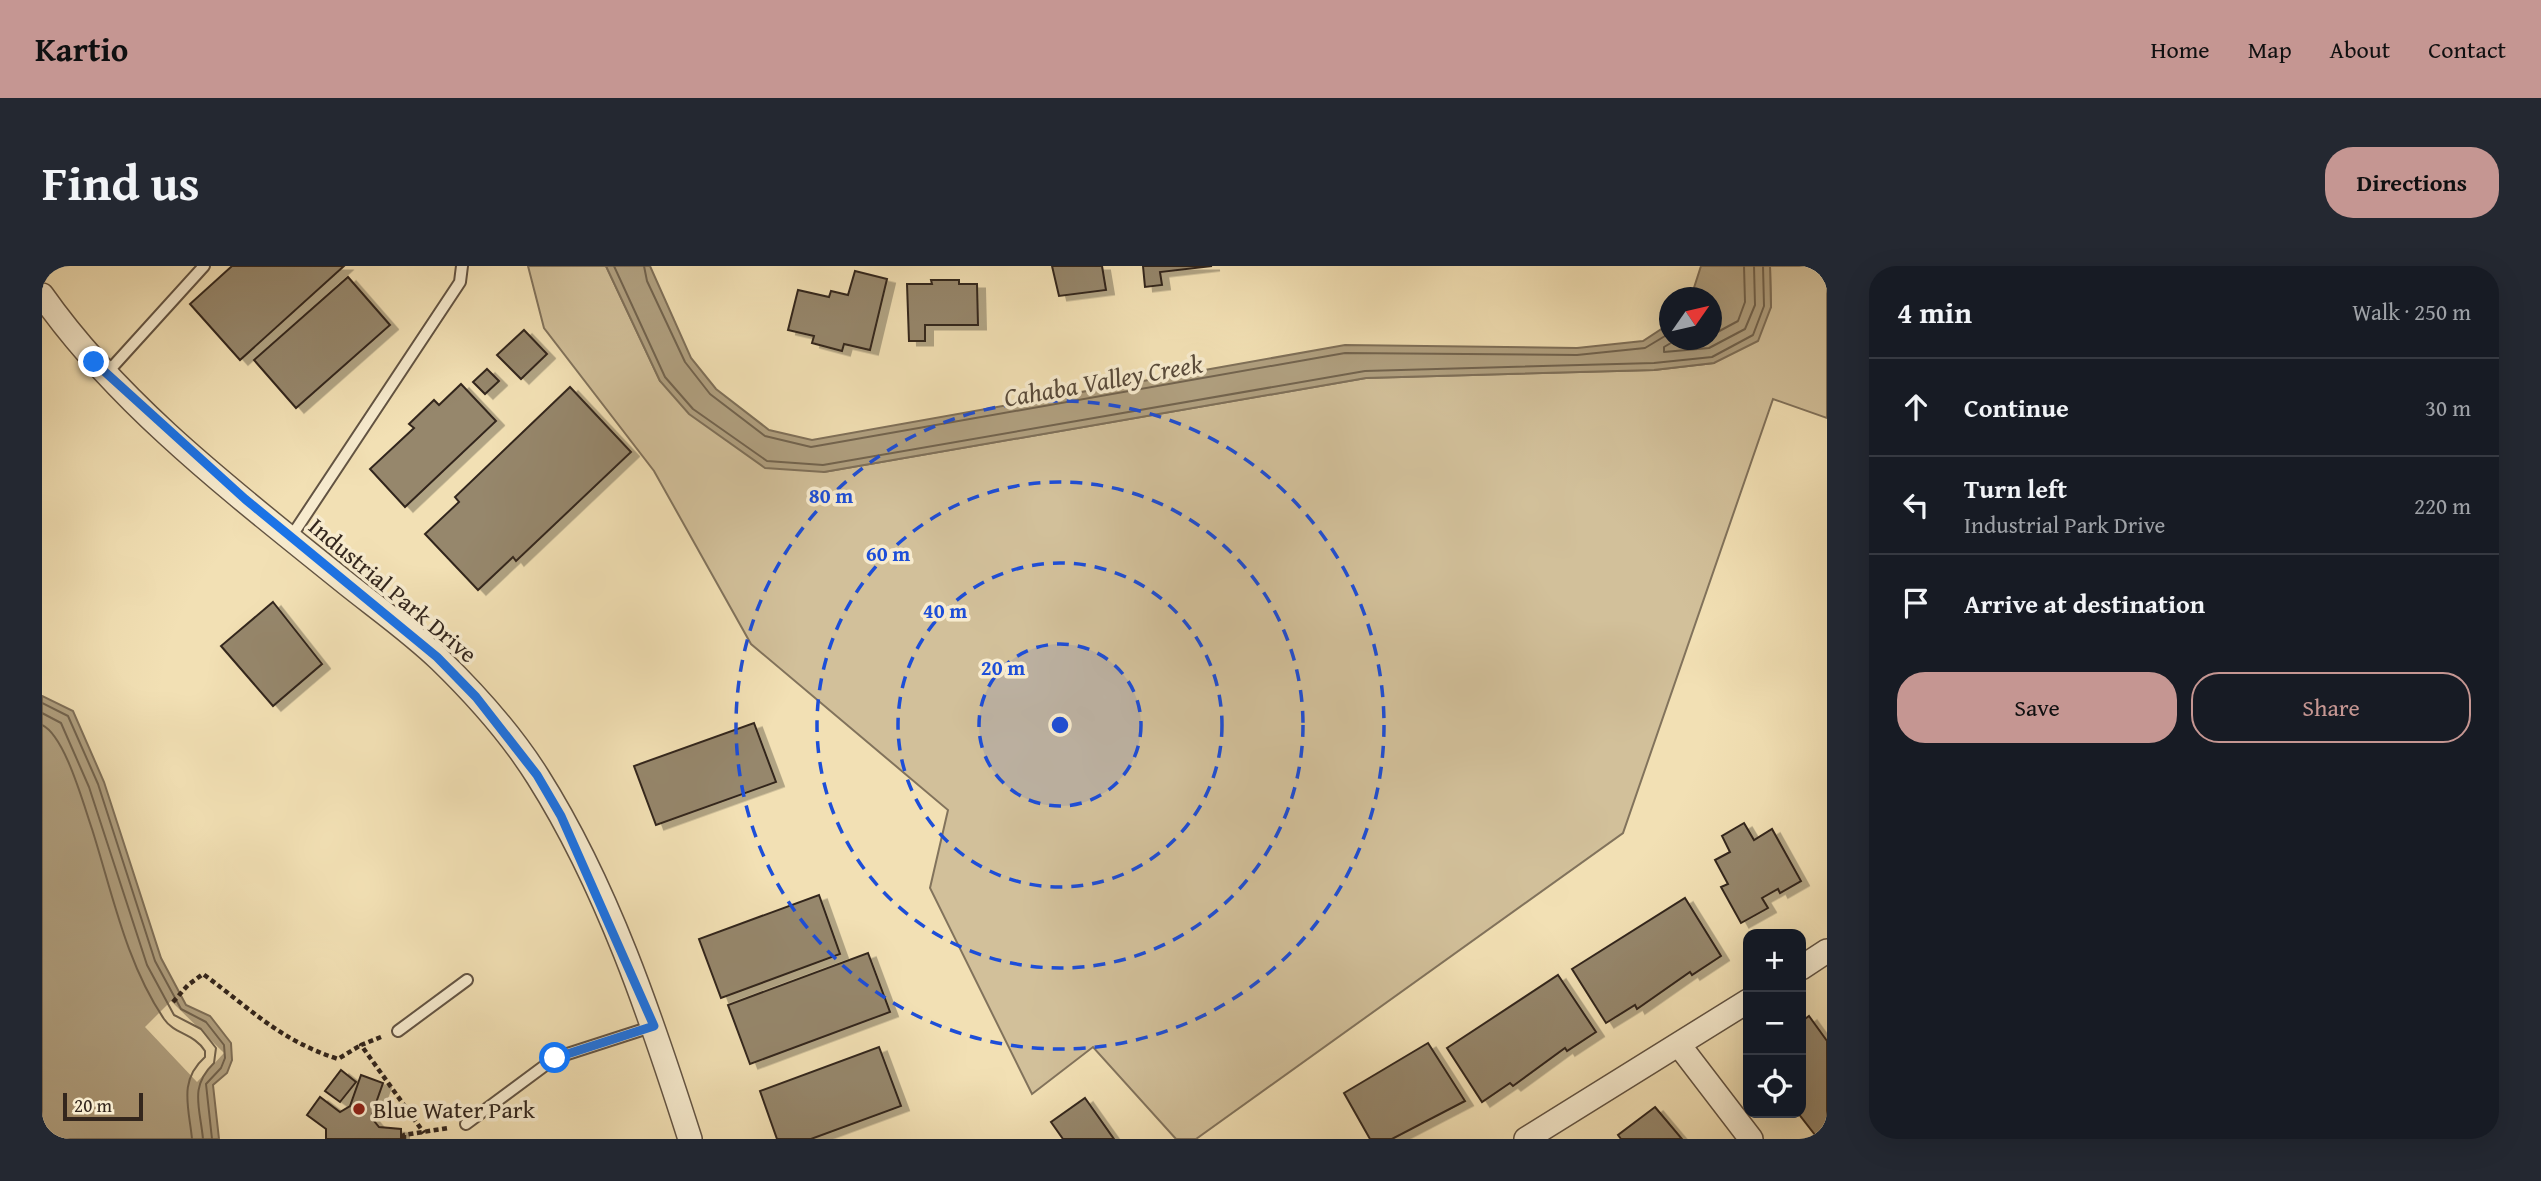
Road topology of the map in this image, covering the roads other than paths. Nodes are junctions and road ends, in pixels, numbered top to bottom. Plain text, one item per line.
1 (204, 266) edge
2 (462, 266) edge
3 (42, 295) edge
4 (106, 374) junction
5 (291, 537) junction
6 (1827, 951) edge
7 (1806, 965) edge
8 (467, 980) dead end
9 (1743, 1004) edge
10 (654, 1026) junction
11 (398, 1031) road end
12 (1679, 1045) junction
13 (466, 1124) road end
14 (690, 1139) edge
15 (1526, 1139) edge
16 (1751, 1139) edge

1 - 4 lane
2 - 5 lane
3 - 4 street, Industrial Park Drive
4 - 5 street, Industrial Park Drive
5 - 10 street, Industrial Park Drive
6 - 7 street
8 - 11 lane
9 - 12 street
10 - 13 lane
10 - 14 street, Industrial Park Drive
12 - 15 street
12 - 16 street

